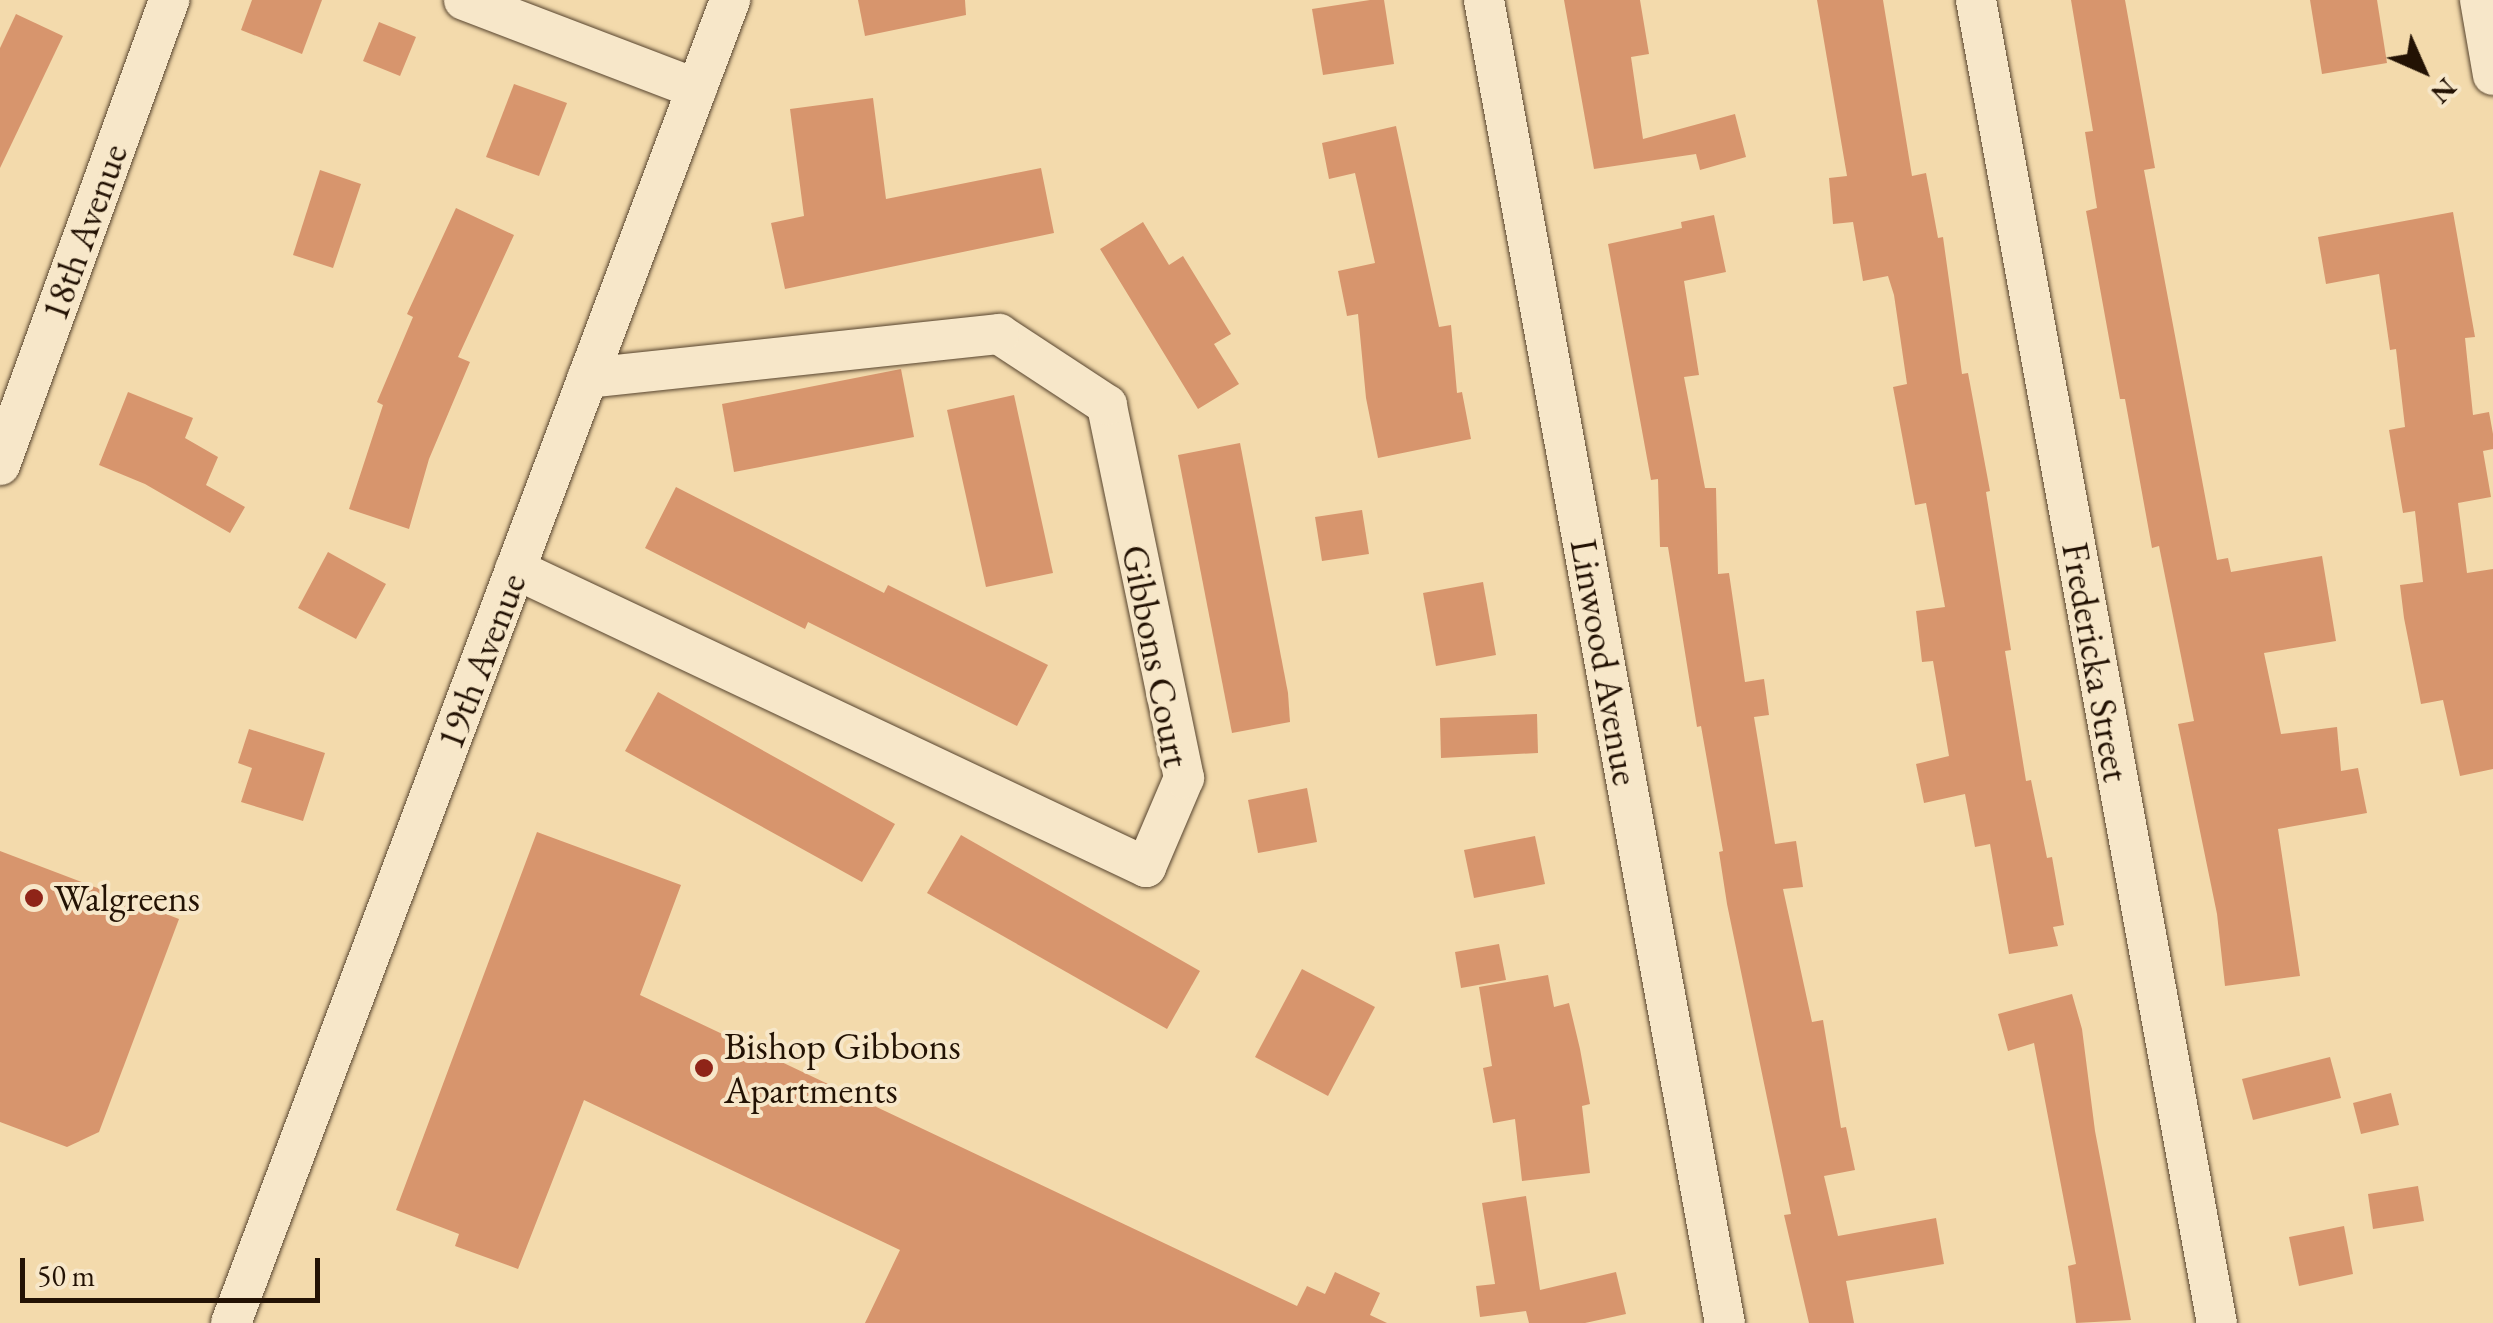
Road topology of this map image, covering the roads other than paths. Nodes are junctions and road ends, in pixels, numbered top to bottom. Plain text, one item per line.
1 (168, 0) edge
2 (464, 0) edge
3 (730, 0) edge
4 (1484, 0) edge
5 (1976, 0) edge
6 (2480, 0) edge
7 (2493, 75) edge
8 (696, 88) junction
9 (588, 378) junction
10 (0, 465) edge
11 (516, 568) junction
12 (231, 1323) edge
13 (1725, 1323) edge
14 (2217, 1323) edge

1 - 10 street, 18th Avenue
2 - 8 street
3 - 8 street, 19th Avenue
4 - 13 street, Linwood Avenue
5 - 14 street, Fredericka Street
6 - 7 street
8 - 9 street, 19th Avenue
9 - 11 street, 19th Avenue
9 - 11 street, Gibbons Court
11 - 12 street, 19th Avenue

